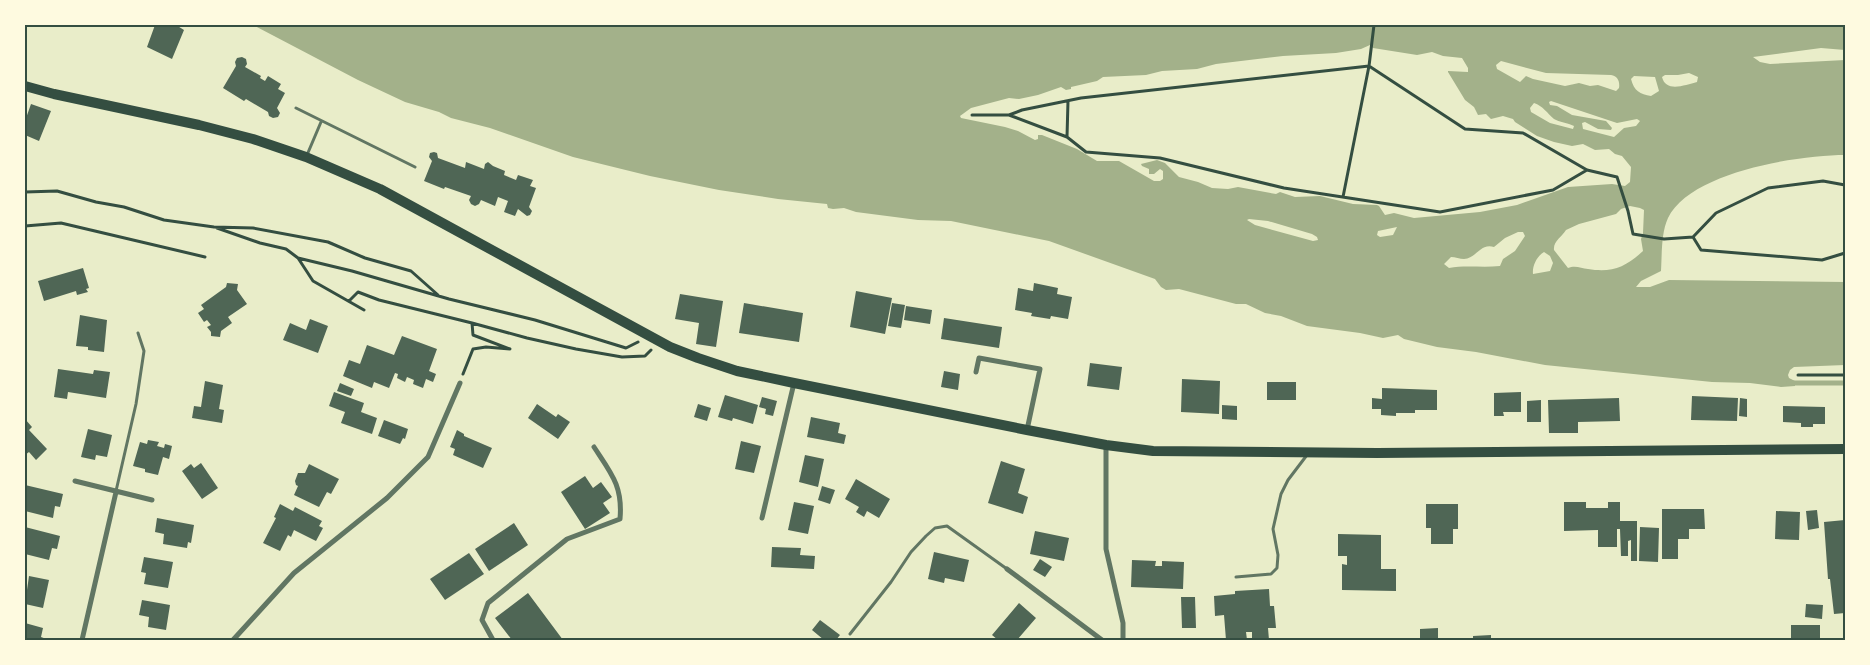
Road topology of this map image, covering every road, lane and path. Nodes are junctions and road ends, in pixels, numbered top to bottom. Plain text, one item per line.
1 (1374, 25) edge
2 (1369, 66) junction
3 (25, 86) edge
4 (1068, 101) junction
5 (296, 108) dead end
6 (972, 115) dead end
7 (1009, 115) junction
8 (322, 122) junction
9 (1067, 137) junction
10 (306, 157) junction
11 (415, 167) dead end
12 (1587, 170) junction
13 (1845, 185) edge
14 (25, 192) edge
15 (1343, 197) junction
16 (25, 226) edge
17 (214, 227) junction
18 (1693, 237) junction
19 (1845, 253) edge
20 (205, 257) dead end
21 (298, 258) junction
22 (438, 296) junction
23 (349, 301) junction
24 (364, 310) dead end
25 (472, 324) junction
26 (138, 333) dead end
27 (656, 338) junction
28 (976, 372) dead end
29 (1798, 375) dead end
30 (1845, 375) edge
31 (460, 383) joint
32 (794, 383) junction
33 (1028, 430) junction
34 (1106, 445) junction
35 (594, 447) dead end
36 (1845, 449) edge
37 (1309, 453) junction
38 (75, 481) dead end
39 (116, 492) junction
40 (152, 500) dead end
41 (762, 518) dead end
42 (1007, 569) joint
43 (1236, 577) dead end
44 (850, 634) dead end
45 (82, 640) edge
46 (233, 640) edge
47 (494, 640) edge
48 (1102, 640) edge
49 (1123, 640) edge

1 - 2 path
2 - 4 path
2 - 12 path
2 - 15 path
3 - 10 main road
4 - 7 path
4 - 9 path
5 - 8 lane
6 - 7 path
7 - 9 path
8 - 10 lane
8 - 11 lane
9 - 15 path
10 - 27 main road
12 - 15 path
12 - 18 path
13 - 18 path
14 - 17 path
16 - 20 path
17 - 21 path
17 - 22 path
18 - 19 path
21 - 22 path
21 - 23 path
22 - 27 path
23 - 24 path
23 - 25 path
25 - 27 path
25 - 31 path
26 - 39 lane
27 - 32 main road
28 - 33 street
29 - 30 path
31 - 46 street
32 - 33 main road
32 - 41 street
33 - 34 main road
34 - 37 main road
34 - 49 street
35 - 47 street
36 - 37 main road
37 - 43 lane
38 - 39 street
39 - 40 street
39 - 45 street
42 - 44 lane
42 - 48 street

